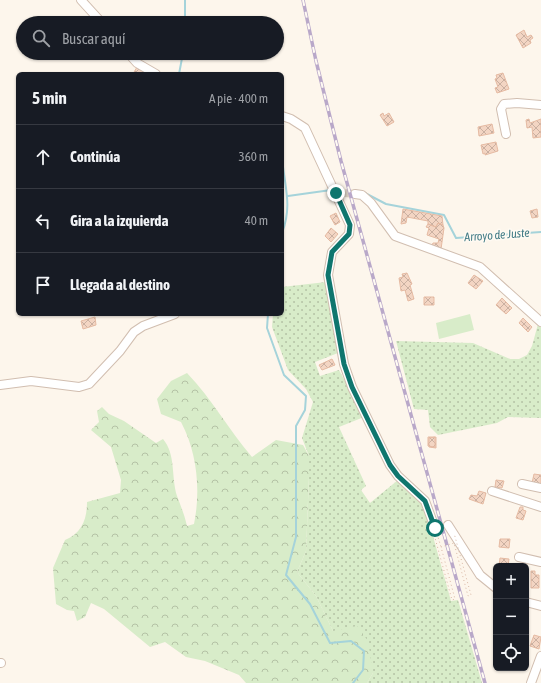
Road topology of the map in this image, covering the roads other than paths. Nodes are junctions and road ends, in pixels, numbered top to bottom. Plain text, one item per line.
1 (81, 0) edge
2 (96, 16) edge
3 (134, 60) edge
4 (153, 72) edge
5 (541, 105) edge
6 (284, 117) edge
7 (506, 134) dead end
8 (336, 193) junction
9 (345, 193) tunnel mouth
10 (355, 194) tunnel mouth
11 (170, 316) edge
12 (541, 322) edge
13 (0, 384) edge
14 (522, 484) dead end
15 (541, 488) edge
16 (492, 490) dead end
17 (541, 508) edge
18 (448, 525) dead end
19 (435, 528) road end
20 (519, 557) dead end
21 (541, 562) edge
22 (493, 585) edge
23 (529, 603) edge
24 (541, 606) edge
25 (541, 656) edge
26 (532, 683) edge

1 - 2 street
3 - 4 street
5 - 7 street
6 - 8 street
8 - 9 street
8 - 19 street
10 - 12 street
11 - 13 street
14 - 15 street
16 - 17 street
18 - 22 street
20 - 21 street
23 - 24 street
25 - 26 street

